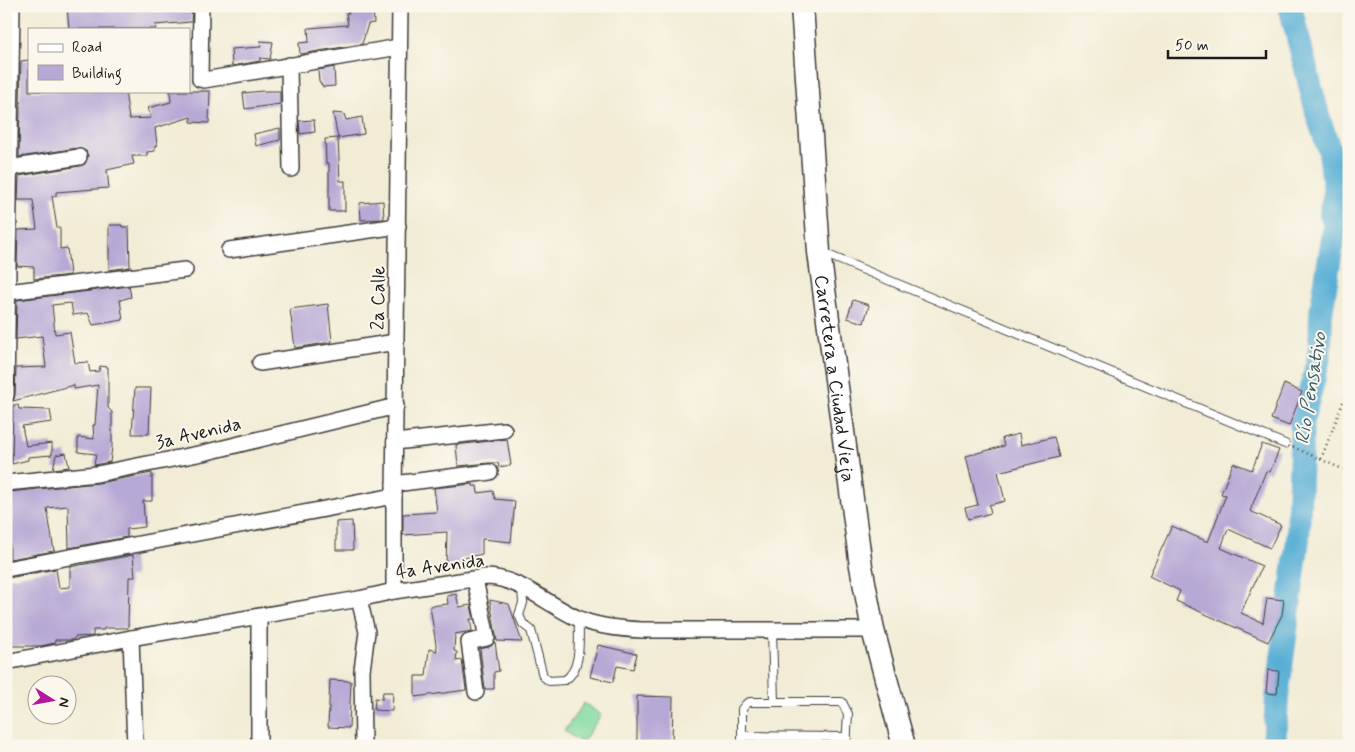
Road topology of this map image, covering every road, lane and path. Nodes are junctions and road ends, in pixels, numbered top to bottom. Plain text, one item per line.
1 (12, 6) edge
2 (201, 6) edge
3 (400, 6) edge
4 (802, 6) edge
5 (9, 33) edge
6 (399, 47) junction
7 (289, 65) junction
8 (79, 157) dead end
9 (9, 168) junction
10 (291, 169) dead end
11 (398, 226) junction
12 (229, 250) dead end
13 (819, 252) junction
14 (185, 270) dead end
15 (8, 292) junction
16 (396, 342) junction
17 (260, 363) dead end
18 (1349, 387) edge
19 (6, 396) edge
20 (396, 406) junction
21 (504, 430) dead end
22 (395, 442) junction
23 (1285, 444) dead end
24 (1294, 448) dead end
25 (1320, 459) junction
26 (490, 472) dead end
27 (1349, 472) edge
28 (6, 483) edge
29 (394, 490) junction
30 (6, 569) edge
31 (475, 579) junction
32 (522, 587) junction
33 (394, 591) junction
34 (359, 600) junction
35 (259, 617) junction
36 (579, 619) junction
37 (772, 630) junction
38 (874, 630) junction
39 (132, 638) junction
40 (6, 662) edge
41 (476, 692) dead end
42 (774, 702) junction
43 (742, 736) junction
44 (847, 737) junction
45 (135, 746) edge
46 (259, 746) edge
47 (363, 746) edge
48 (742, 746) edge
49 (846, 746) edge
50 (904, 746) edge

1 - 5 street
2 - 7 street
3 - 6 street, 2a Calle
4 - 13 main road, Carretera a Ciudad Vieja
5 - 9 street
6 - 7 street
6 - 11 street, 2a Calle
7 - 10 street
8 - 9 street
9 - 15 street
11 - 12 street
11 - 16 street, 2a Calle
13 - 23 lane
13 - 38 main road, Carretera a Ciudad Vieja
14 - 15 street
15 - 19 street
16 - 17 street
16 - 20 street, 2a Calle
18 - 25 path
20 - 22 street, 2a Calle
20 - 28 street, 3a Avenida
21 - 22 street
22 - 29 street, 2a Calle
24 - 25 path
25 - 27 path
26 - 29 street
29 - 30 street
29 - 33 street, 2a Calle
31 - 32 street, 4a Avenida
31 - 33 street, 4a Avenida
31 - 41 street
32 - 36 street, 4a Avenida
32 - 36 lane
33 - 34 street, 4a Avenida
34 - 35 street, 4a Avenida
34 - 47 street
35 - 39 street, 4a Avenida
35 - 46 street
36 - 37 street, 4a Avenida
37 - 38 street, 4a Avenida
37 - 42 lane
38 - 50 main road, Carretera a Ciudad Vieja
39 - 40 street, 4a Avenida
39 - 45 street
42 - 43 lane
42 - 44 lane
43 - 44 lane
43 - 48 lane
44 - 49 lane

